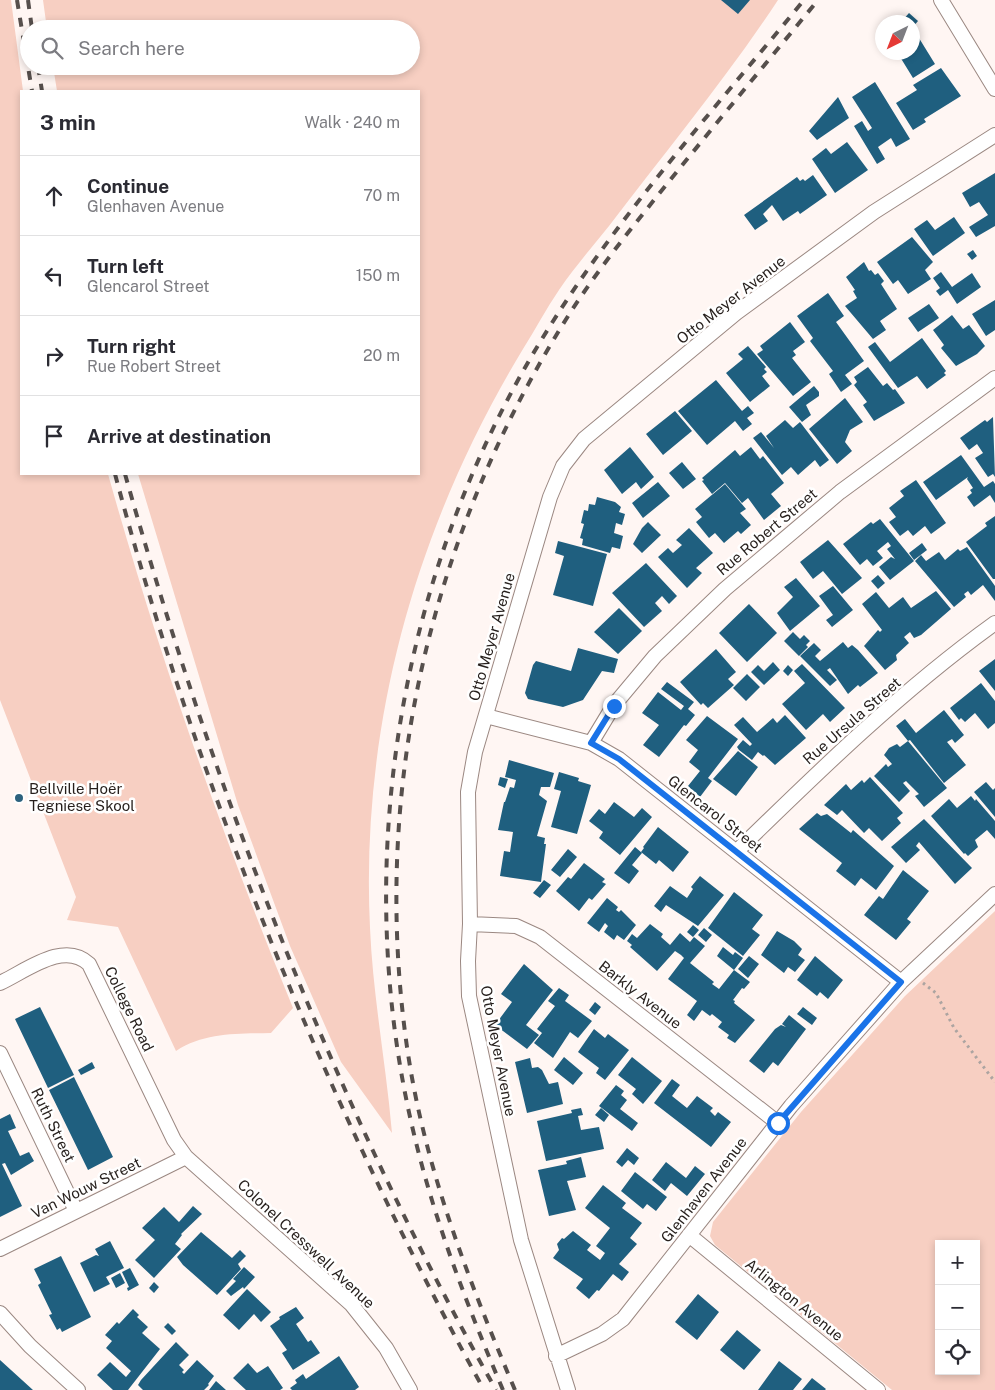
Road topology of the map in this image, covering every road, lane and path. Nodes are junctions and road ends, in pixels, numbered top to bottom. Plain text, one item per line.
1 (940, 0) edge
2 (995, 89) edge
3 (995, 135) edge
4 (995, 378) edge
5 (995, 623) edge
6 (486, 716) junction
7 (591, 743) junction
8 (737, 851) junction
9 (995, 894) edge
10 (470, 924) junction
11 (912, 972) junction
12 (901, 982) junction
13 (0, 983) edge
14 (0, 1054) edge
15 (995, 1082) edge
16 (778, 1123) junction
17 (186, 1157) junction
18 (76, 1211) junction
19 (689, 1235) junction
20 (0, 1249) edge
21 (0, 1313) edge
22 (556, 1356) junction
23 (78, 1390) edge
24 (410, 1390) edge
25 (568, 1390) edge
26 (878, 1390) edge

1 - 2 street
3 - 6 street, Otto Meyer Avenue
4 - 7 street, Rue Robert Street
5 - 8 street, Rue Ursula Street
6 - 7 street, Glencarol Street
6 - 10 street, Otto Meyer Avenue
7 - 8 street, Glencarol Street
8 - 12 street, Glencarol Street
9 - 11 street, Glenhaven Avenue
10 - 16 street, Barkly Avenue
10 - 22 street, Otto Meyer Avenue
11 - 12 street, Glenhaven Avenue
11 - 15 path
12 - 16 street, Glenhaven Avenue
13 - 17 street, College Road
14 - 18 street, Ruth Street
16 - 19 street, Glenhaven Avenue
17 - 18 street, Van Wouw Street
17 - 24 street, Colonel Cresswell Avenue
18 - 20 street, Van Wouw Street
19 - 22 street, Glenhaven Avenue
19 - 26 street, Arlington Avenue
21 - 23 street
22 - 25 street

